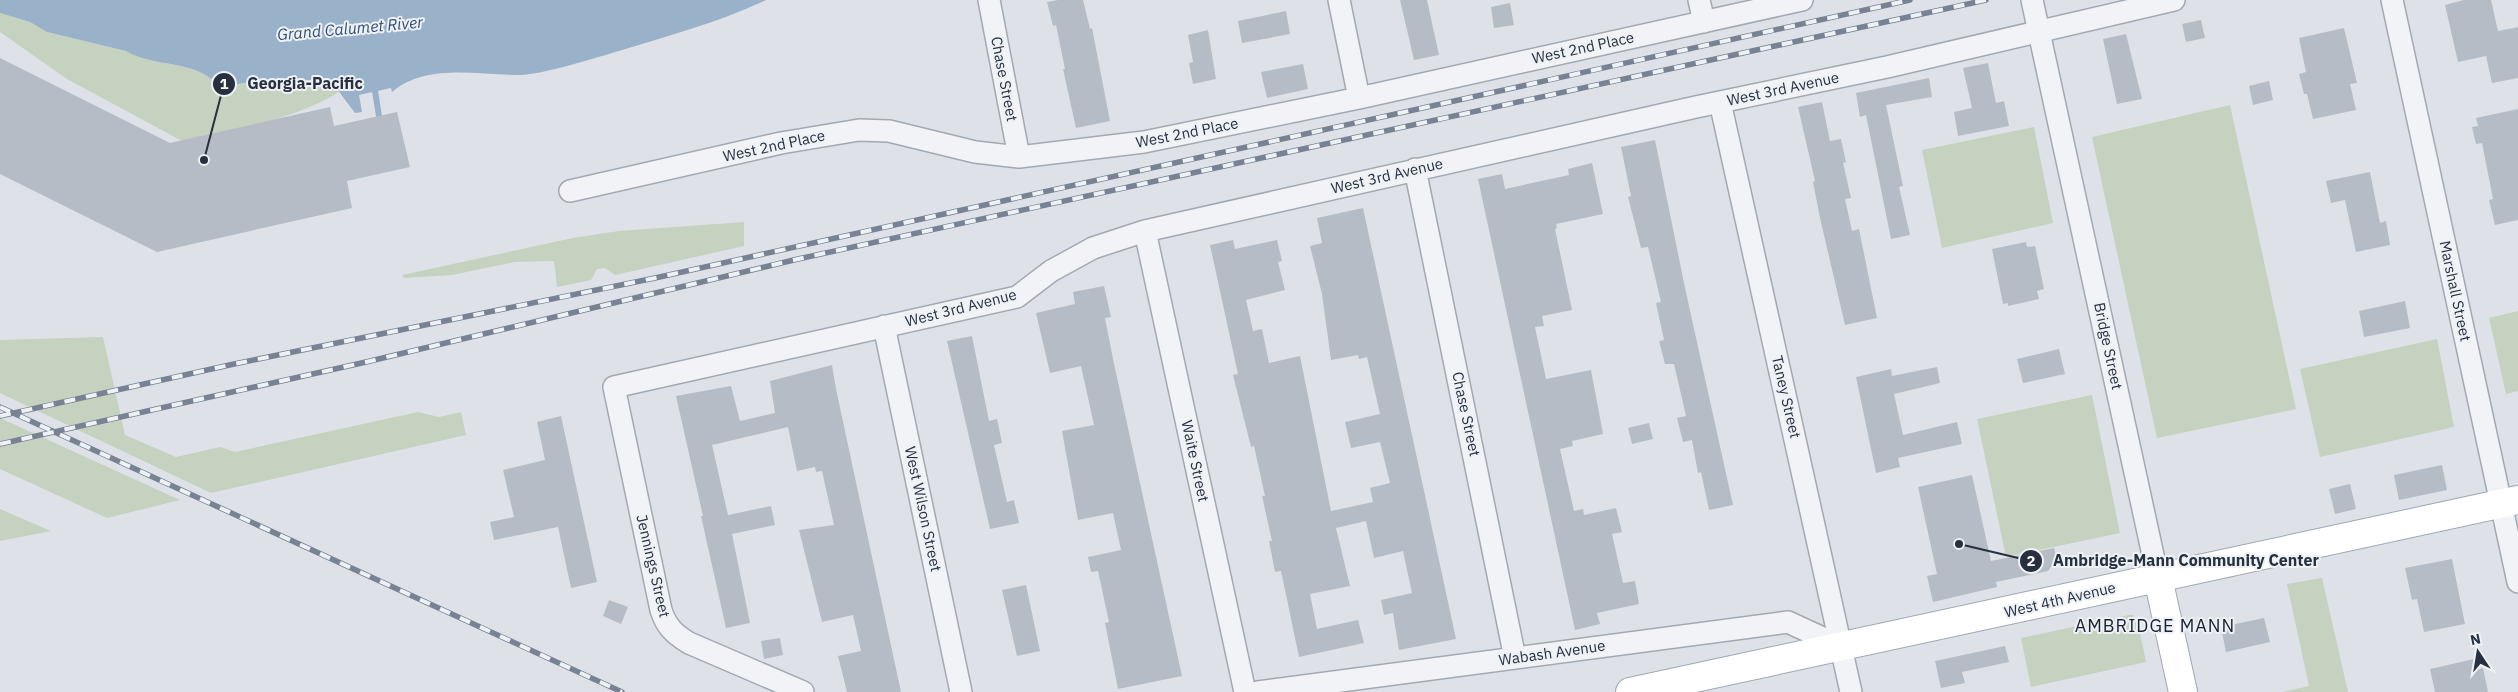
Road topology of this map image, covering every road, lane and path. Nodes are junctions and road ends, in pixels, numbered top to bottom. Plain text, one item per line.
1 (989, 0) edge
2 (1339, 0) edge
3 (1699, 0) edge
4 (1802, 0) edge
5 (2032, 0) edge
6 (2174, 0) edge
7 (2392, 0) edge
8 (1704, 22) junction
9 (2039, 31) junction
10 (1359, 98) junction
11 (1720, 102) junction
12 (1019, 157) junction
13 (1415, 169) junction
14 (570, 191) dead end
15 (1144, 231) junction
16 (884, 326) junction
17 (614, 387) joint
18 (2510, 502) edge
19 (2158, 578) junction
20 (2518, 582) edge
21 (1842, 647) junction
22 (1515, 658) junction
23 (803, 692) edge
24 (961, 692) edge
25 (1245, 692) edge
26 (1258, 692) edge
27 (1630, 692) edge
28 (1851, 692) edge
29 (2183, 692) edge

1 - 12 street, Chase Street
2 - 10 street
3 - 8 street
4 - 8 street, West 2nd Place
5 - 9 street, Bridge Street
6 - 9 street, West 3rd Avenue
7 - 18 street, Marshall Street
8 - 10 street, West 2nd Place
9 - 11 street, West 3rd Avenue
9 - 19 street, Bridge Street
10 - 12 street, West 2nd Place
11 - 13 street, West 3rd Avenue
11 - 21 street, Taney Street
12 - 14 street, West 2nd Place
13 - 15 street, West 3rd Avenue
13 - 22 street, Chase Street
15 - 16 street, West 3rd Avenue
15 - 25 street, Waite Street
16 - 17 street, West 3rd Avenue
16 - 24 street, West Wilson Street
17 - 23 street, Jennings Street
18 - 19 main road, West 4th Avenue
18 - 20 street, Marshall Street
19 - 21 main road, West 4th Avenue
19 - 29 main road, Bridge Street
21 - 22 street, Wabash Avenue
21 - 27 main road, West 4th Avenue
21 - 28 street, Taney Street
22 - 26 street, Wabash Avenue

